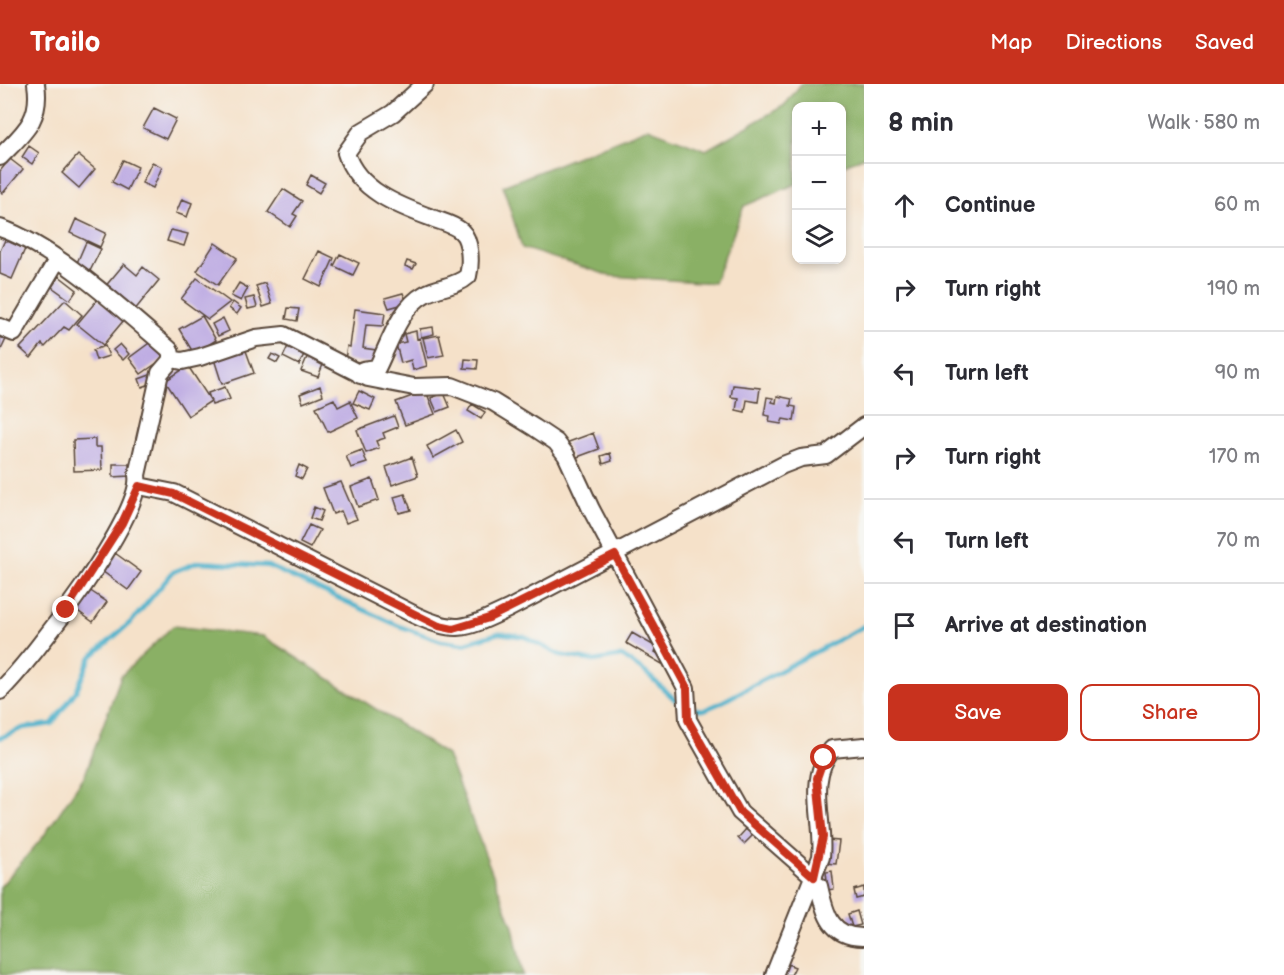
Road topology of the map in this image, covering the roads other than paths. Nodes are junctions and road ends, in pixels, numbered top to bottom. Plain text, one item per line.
1 (36, 84) edge
2 (424, 84) edge
3 (0, 157) edge
4 (0, 228) edge
5 (57, 260) junction
6 (0, 327) edge
7 (172, 359) junction
8 (360, 375) junction
9 (864, 426) edge
10 (139, 486) junction
11 (615, 555) junction
12 (0, 690) edge
13 (864, 746) edge
14 (813, 880) junction
15 (864, 937) edge
16 (774, 975) edge

1 - 3 street
2 - 8 street
4 - 5 street
5 - 6 street
5 - 7 street
7 - 8 street
7 - 10 street
8 - 11 street
9 - 11 street
10 - 11 street
10 - 12 street
11 - 14 street
13 - 14 street
14 - 15 street
14 - 16 street

